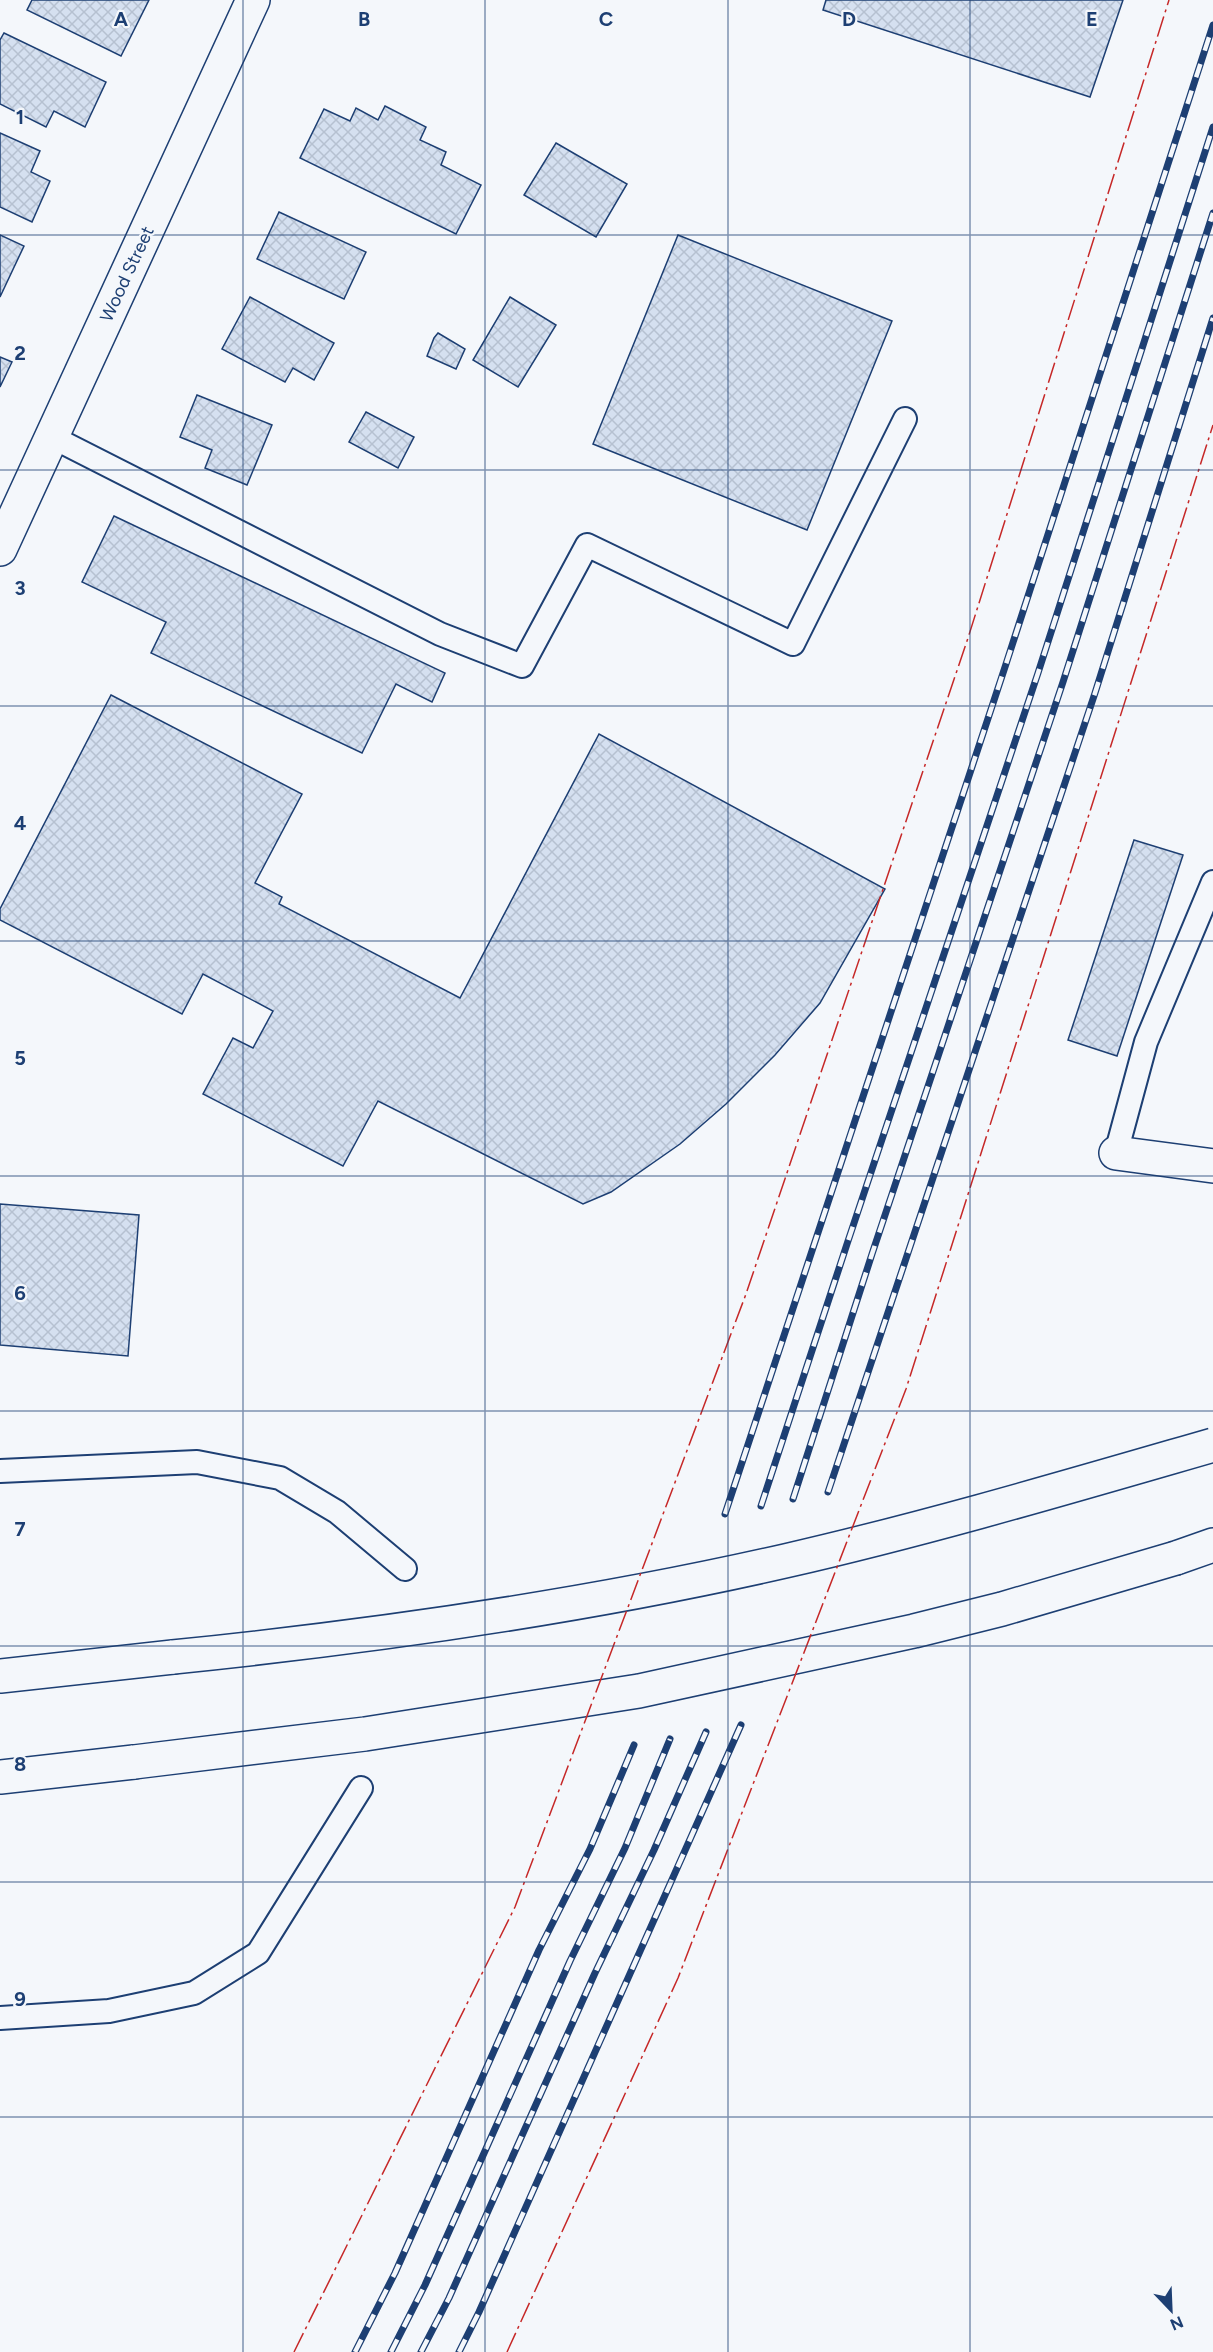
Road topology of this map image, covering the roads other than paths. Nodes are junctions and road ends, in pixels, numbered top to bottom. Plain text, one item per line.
1 (253, 0) edge
2 (905, 419) dead end
3 (51, 437) junction
4 (0, 549) edge
5 (1213, 882) edge
6 (1116, 1153) joint
7 (1213, 1166) edge
8 (1213, 1445) edge
9 (0, 1471) edge
10 (1213, 1545) edge
11 (405, 1569) dead end
12 (0, 1676) edge
13 (0, 1777) edge
14 (361, 1788) dead end
15 (0, 2018) edge

1 - 3 main road, Wood Street
2 - 3 lane
3 - 4 main road, Wood Street
5 - 6 lane
6 - 7 main road
8 - 12 main road, bridge
9 - 11 lane
10 - 13 main road, bridge
14 - 15 lane

